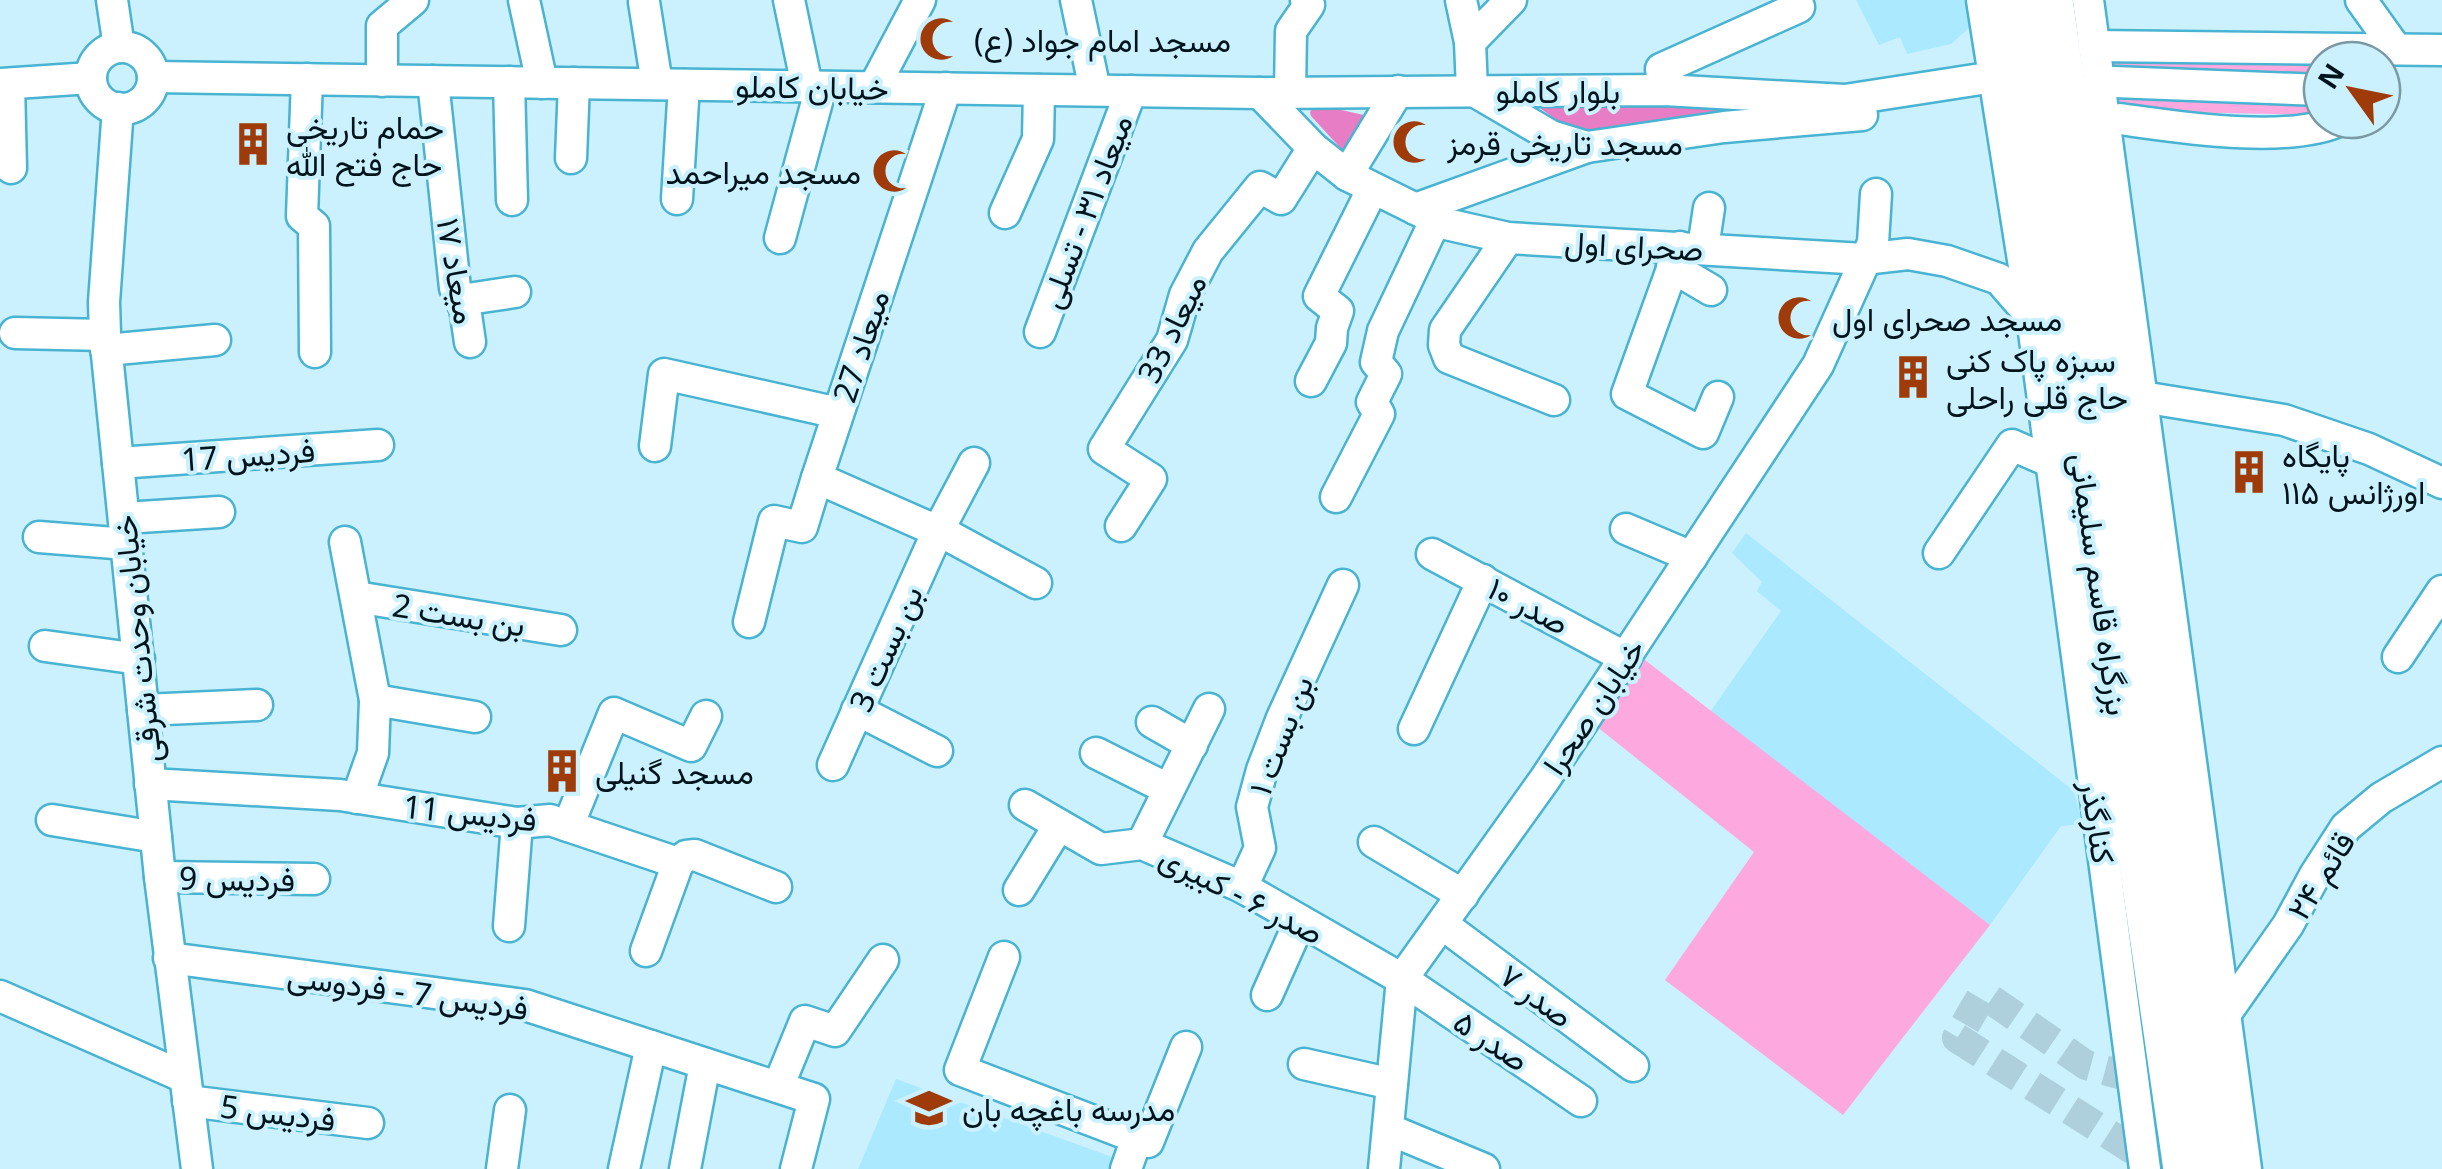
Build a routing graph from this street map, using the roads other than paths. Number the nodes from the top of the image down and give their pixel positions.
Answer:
1 (112, 0) edge
2 (413, 0) edge
3 (524, 0) edge
4 (789, 0) edge
5 (920, 0) edge
6 (1076, 0) edge
7 (1306, 0) edge
8 (1461, 0) edge
9 (1511, 0) edge
10 (1795, 0) edge
11 (1982, 0) edge
12 (2017, 0) edge
13 (2050, 0) edge
14 (2088, 0) edge
15 (2361, 0) edge
16 (644, 2) edge
17 (2363, 40) edge
18 (1470, 42) junction
19 (2094, 46) junction
20 (119, 47) junction
21 (2442, 50) edge
22 (2402, 54) edge
23 (2302, 55) edge
24 (153, 77) junction
25 (1987, 77) junction
26 (91, 78) junction
27 (307, 80) junction
28 (382, 81) junction
29 (433, 81) junction
30 (509, 82) junction
31 (2114, 82) dead end
32 (542, 83) junction
33 (574, 83) junction
34 (4, 84) edge
35 (670, 84) junction
36 (814, 86) junction
37 (874, 88) junction
38 (946, 88) junction
39 (2302, 89) edge
40 (1039, 90) junction
41 (1095, 90) junction
42 (1472, 90) junction
43 (1664, 90) junction
44 (1131, 91) junction
45 (1398, 91) junction
46 (1289, 92) junction
47 (118, 108) junction
48 (2120, 119) dead end
49 (2302, 129) edge
50 (1307, 142) junction
51 (1587, 148) junction
52 (571, 158) dead end
53 (10, 168) dead end
54 (1360, 182) junction
55 (1876, 194) dead end
56 (673, 199) dead end
57 (512, 200) dead end
58 (1708, 208) dead end
59 (1005, 212) dead end
60 (1425, 214) junction
61 (780, 238) dead end
62 (1508, 238) junction
63 (1685, 254) junction
64 (1864, 259) junction
65 (1710, 290) dead end
66 (515, 292) dead end
67 (461, 300) junction
68 (2032, 317) junction
69 (1040, 332) dead end
70 (15, 333) dead end
71 (215, 340) dead end
72 (470, 342) dead end
73 (106, 343) junction
74 (315, 352) dead end
75 (1311, 381) dead end
76 (1718, 397) dead end
77 (2142, 397) junction
78 (1554, 400) dead end
79 (838, 413) junction
80 (378, 445) dead end
81 (656, 446) dead end
82 (2051, 462) junction
83 (118, 463) junction
84 (974, 463) dead end
85 (817, 478) junction
86 (2442, 483) edge
87 (1336, 498) dead end
88 (219, 512) dead end
89 (1121, 526) dead end
90 (1626, 529) dead end
91 (126, 531) junction
92 (938, 532) junction
93 (39, 538) dead end
94 (345, 542) dead end
95 (1939, 553) dead end
96 (1432, 554) dead end
97 (1692, 557) junction
98 (1482, 580) junction
99 (1036, 583) dead end
100 (1344, 585) dead end
101 (2442, 592) edge
102 (356, 597) junction
103 (748, 622) dead end
104 (561, 630) dead end
105 (45, 646) dead end
106 (2398, 657) dead end
107 (1626, 658) junction
108 (138, 659) junction
109 (375, 700) junction
110 (257, 705) dead end
111 (1209, 709) dead end
112 (143, 710) junction
113 (857, 710) junction
114 (706, 716) dead end
115 (475, 717) dead end
116 (1152, 722) dead end
117 (1414, 730) dead end
118 (1192, 745) junction
119 (938, 751) dead end
120 (1096, 753) dead end
121 (2442, 762) edge
122 (832, 766) dead end
123 (150, 784) junction
124 (1168, 790) junction
125 (357, 798) junction
126 (1025, 805) dead end
127 (52, 820) dead end
128 (517, 823) junction
129 (1059, 825) junction
130 (568, 826) junction
131 (156, 837) junction
132 (1374, 842) dead end
133 (1142, 844) junction
134 (678, 863) junction
135 (160, 877) junction
136 (314, 879) dead end
137 (776, 887) dead end
138 (1242, 887) junction
139 (1019, 890) dead end
140 (1463, 894) junction
141 (1300, 921) junction
142 (1442, 924) junction
143 (509, 926) dead end
144 (646, 951) dead end
145 (1004, 957) dead end
146 (169, 958) junction
147 (882, 960) dead end
148 (1402, 978) junction
149 (1267, 995) dead end
150 (0, 996) edge
151 (2224, 1016) junction
152 (651, 1046) junction
153 (1186, 1047) dead end
154 (705, 1064) junction
155 (1304, 1064) dead end
156 (1633, 1066) dead end
157 (1392, 1084) junction
158 (778, 1088) junction
159 (186, 1089) junction
160 (1581, 1101) dead end
161 (510, 1110) dead end
162 (368, 1123) dead end
163 (1388, 1130) junction
164 (1136, 1138) junction
165 (2140, 1165) edge
166 (197, 1169) edge
167 (502, 1169) edge
168 (624, 1169) edge
169 (685, 1169) edge
170 (796, 1169) edge
171 (1126, 1169) edge
172 (1384, 1169) edge
173 (1484, 1169) edge
174 (2186, 1169) edge
175 (2218, 1169) edge
176 (2246, 1169) edge

1 - 20 street
2 - 28 street
3 - 32 street
4 - 36 street
5 - 37 street
6 - 41 street
7 - 46 street
8 - 18 street
9 - 18 street
10 - 43 street
11 - 25 street, کنارگذر
12 - 174 highway, بزرگراه قاسم سلیمانی
13 - 175 highway
14 - 19 street
15 - 17 street
16 - 35 street
18 - 42 street
19 - 23 street
19 - 77 street
20 - 24 street
20 - 26 street
21 - 22 street
24 - 27 street, خیابان کاملو
24 - 47 street
25 - 43 street, بلوار کاملو
25 - 51 street, بلوار کاملو
25 - 68 street, کنارگذر
26 - 34 street
26 - 47 street
27 - 28 street, خیابان کاملو
27 - 74 street
28 - 29 street, خیابان کاملو
29 - 30 street, خیابان کاملو
29 - 67 street, میعاد ۱۷
30 - 32 street, خیابان کاملو
30 - 57 street
31 - 39 street
32 - 33 street, خیابان کاملو
33 - 35 street, خیابان کاملو
33 - 52 street
34 - 53 street
35 - 36 street, خیابان کاملو
35 - 56 street
36 - 37 street, خیابان کاملو
36 - 61 street
37 - 38 street, خیابان کاملو
38 - 40 street, خیابان کاملو
38 - 79 street, میعاد 27
40 - 41 street, خیابان کاملو
40 - 59 street
41 - 44 street, خیابان کاملو
42 - 43 street, بلوار کاملو
42 - 45 street, خیابان کاملو
42 - 51 street, بلوار کاملو
44 - 46 street, خیابان کاملو
44 - 69 street, میعاد ۳۱ - تسلی
45 - 46 street, خیابان کاملو
45 - 54 street
46 - 50 street, صحرای اول
46 - 50 street
47 - 73 street, خیابان وحدت شرقی
48 - 49 street
50 - 54 street, صحرای اول
50 - 89 street, میعاد 33
51 - 60 street
54 - 60 street, صحرای اول
54 - 75 street
55 - 64 street, خیابان صحرا
58 - 63 street
60 - 62 street, صحرای اول
60 - 87 street
62 - 63 street, صحرای اول
62 - 78 street
63 - 64 street, صحرای اول
63 - 65 street
63 - 76 street
64 - 68 street, صحرای اول
64 - 97 street, خیابان صحرا
66 - 67 street
67 - 72 street, میعاد ۱۷
68 - 82 street, کنارگذر
70 - 73 street
71 - 73 street
73 - 83 street, خیابان وحدت شرقی
77 - 86 street
77 - 151 street
79 - 81 street
79 - 85 street, میعاد 27
80 - 83 street, فردیس 17
82 - 95 street
82 - 165 street, کنارگذر
83 - 91 street, خیابان وحدت شرقی
84 - 92 street, بن بست 3
85 - 92 street
85 - 103 street
88 - 91 street
90 - 97 street
91 - 93 street
91 - 108 street, خیابان وحدت شرقی
92 - 99 street
92 - 113 street, بن بست 3
94 - 102 street
96 - 98 street, صدر ۱۰
97 - 107 street, خیابان صحرا
98 - 107 street, صدر ۱۰
98 - 117 street
100 - 138 street, بن بست ۱
101 - 106 street
102 - 104 street, بن بست 2
102 - 109 street
105 - 108 street
107 - 140 street, خیابان صحرا
108 - 112 street, خیابان وحدت شرقی
109 - 115 street
109 - 125 street
110 - 112 street
111 - 118 street
112 - 123 street, خیابان وحدت شرقی
113 - 119 street
113 - 122 street, بن بست 3
114 - 130 street
116 - 118 street
118 - 124 street
120 - 124 street
121 - 151 street, قائم ۲۴
123 - 125 street, فردیس 11
123 - 131 street, خیابان وحدت شرقی
124 - 133 street
125 - 128 street, فردیس 11
126 - 129 street, صدر ۶ - کبیری
127 - 131 street
128 - 130 street, فردیس 11
128 - 143 street
129 - 133 street, صدر ۶ - کبیری
129 - 139 street
130 - 134 street, فردیس 11
131 - 135 street, خیابان وحدت شرقی
132 - 140 street
133 - 138 street, صدر ۶ - کبیری
134 - 137 street, فردیس 11
134 - 144 street
135 - 136 street, فردیس 9
135 - 146 street, خیابان وحدت شرقی
138 - 141 street, صدر ۶ - کبیری
140 - 142 street, خیابان صحرا
141 - 148 street, صدر ۶ - کبیری
141 - 149 street
142 - 148 street, خیابان صحرا
142 - 156 street, صدر ۷
145 - 164 street
146 - 152 street, فردیس 7 - فردوسی
146 - 159 street, خیابان وحدت شرقی
147 - 158 street
148 - 157 street
148 - 160 street, صدر ۵
150 - 159 street, فردیس 5
151 - 176 street
152 - 154 street, فردیس 7 - فردوسی
152 - 168 street
153 - 164 street
154 - 158 street, فردیس 7 - فردوسی
154 - 169 street
155 - 157 street
157 - 163 street
158 - 170 street, فردیس 7 - فردوسی
159 - 162 street, فردیس 5
159 - 166 street, خیابان وحدت شرقی
161 - 167 street
163 - 172 street
163 - 173 street
164 - 171 street

